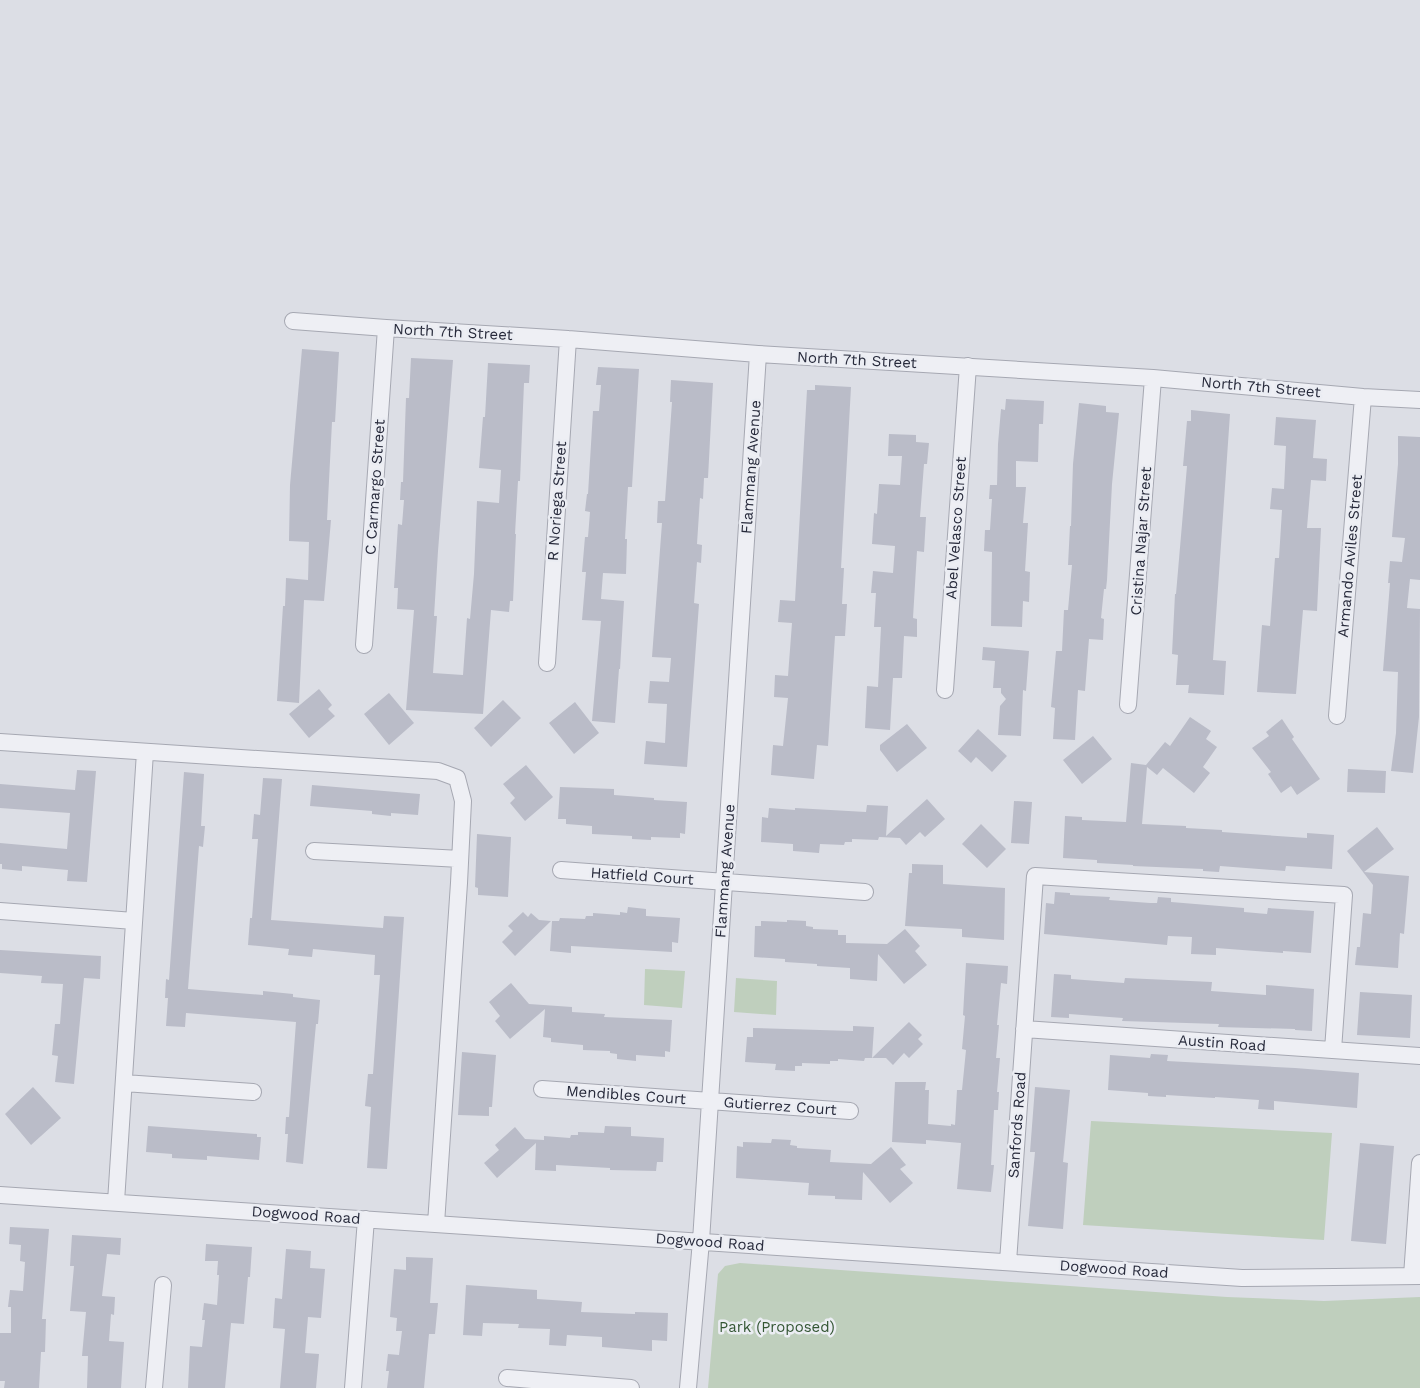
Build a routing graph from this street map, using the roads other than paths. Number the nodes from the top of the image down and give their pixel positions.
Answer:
1 (293, 321) dead end
2 (386, 328) junction
3 (568, 339) junction
4 (758, 354) junction
5 (968, 366) junction
6 (1153, 378) junction
7 (1363, 397) junction
8 (1420, 400) edge
9 (364, 645) dead end
10 (546, 663) dead end
11 (945, 690) dead end
12 (1128, 705) dead end
13 (1338, 716) dead end
14 (0, 742) edge
15 (145, 752) junction
16 (314, 851) dead end
17 (460, 859) junction
18 (561, 870) dead end
19 (724, 882) junction
20 (865, 892) dead end
21 (0, 910) edge
22 (134, 921) junction
23 (1024, 1029) junction
24 (1333, 1050) junction
25 (1420, 1056) edge
26 (124, 1083) junction
27 (542, 1088) dead end
28 (253, 1092) dead end
29 (710, 1101) junction
30 (850, 1111) dead end
31 (1420, 1163) edge
32 (0, 1194) edge
33 (116, 1202) junction
34 (366, 1219) junction
35 (436, 1224) junction
36 (701, 1241) junction
37 (1008, 1262) junction
38 (1416, 1276) edge
39 (163, 1285) dead end
40 (507, 1378) dead end
41 (154, 1388) edge
42 (353, 1388) edge
43 (631, 1388) edge
44 (688, 1388) edge

1 - 2 street, North 7th Street
2 - 3 street, North 7th Street
2 - 9 street, C Carmargo Street
3 - 4 street, North 7th Street
3 - 10 street, R Noriega Street
4 - 5 street, North 7th Street
4 - 19 street, Flammang Avenue
5 - 6 street, North 7th Street
5 - 11 street, Abel Velasco Street
6 - 7 street, North 7th Street
6 - 12 street, Cristina Najar Street
7 - 8 street, North 7th Street
7 - 13 street, Armando Aviles Street
14 - 15 street
15 - 17 street
15 - 22 street
16 - 17 street
17 - 35 street
18 - 19 street, Hatfield Court
19 - 20 street, Hatfield Court
19 - 29 street, Flammang Avenue
21 - 22 street
22 - 26 street
23 - 24 street, Austin Road
23 - 24 street, Sanfords Road
23 - 37 street, Sanfords Road
24 - 25 street, Austin Road
26 - 28 street
26 - 33 street
27 - 29 street, Mendibles Court
29 - 30 street, Gutierrez Court
29 - 36 street, Flammang Avenue
31 - 38 street
32 - 33 street, Dogwood Road
33 - 34 street, Dogwood Road
34 - 35 street, Dogwood Road
34 - 42 street
35 - 36 street, Dogwood Road
36 - 37 street, Dogwood Road
36 - 44 street, Flammang Avenue
37 - 38 street, Dogwood Road
39 - 41 street
40 - 43 street

